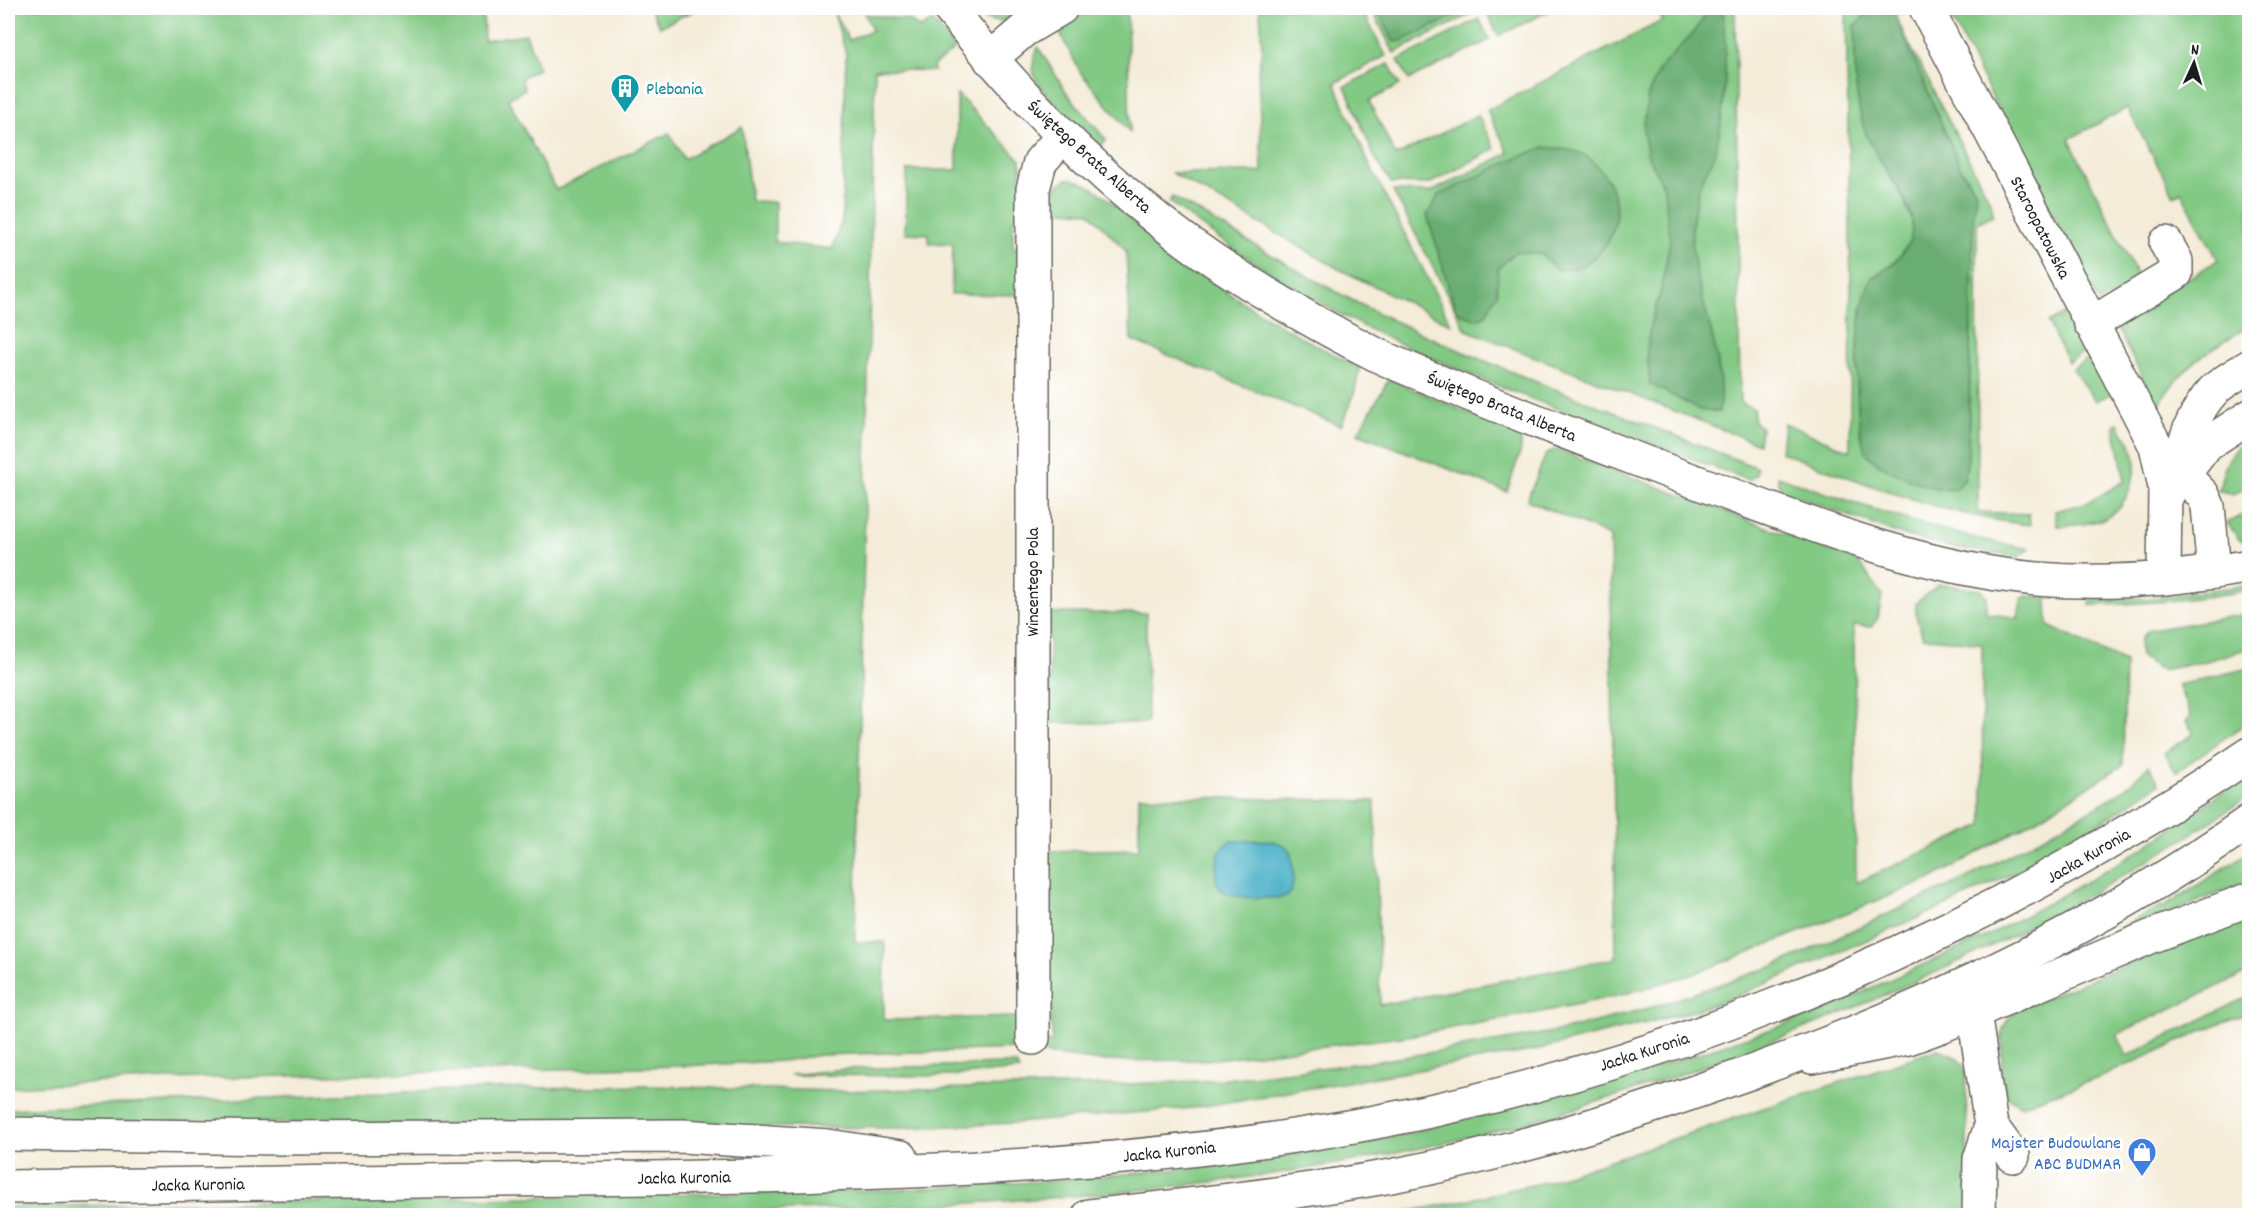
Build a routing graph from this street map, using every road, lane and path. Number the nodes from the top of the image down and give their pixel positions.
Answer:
1 (949, 8) edge
2 (1061, 8) edge
3 (1926, 8) edge
4 (990, 59) junction
5 (1063, 136) junction
6 (2166, 243) dead end
7 (2091, 324) junction
8 (2250, 366) edge
9 (2250, 416) edge
10 (2172, 463) junction
11 (2250, 566) edge
12 (2214, 572) junction
13 (2164, 578) junction
14 (2250, 754) edge
15 (2250, 821) edge
16 (2250, 899) edge
17 (1974, 1013) junction
18 (1033, 1038) dead end
19 (1779, 1063) junction
20 (1991, 1126) junction
21 (8, 1134) edge
22 (2013, 1156) dead end
23 (957, 1169) junction
24 (8, 1187) edge
25 (1089, 1215) edge
26 (1979, 1215) edge

1 - 4 main road, Świętego Brata Alberta
2 - 4 main road
3 - 7 main road, Staroopatowska
4 - 5 main road, Świętego Brata Alberta
5 - 13 main road, Świętego Brata Alberta
5 - 18 main road, Wincentego Pola
6 - 7 main road
7 - 10 main road, Staroopatowska
8 - 10 main road
9 - 10 main road
10 - 12 main road, Staroopatowska
10 - 13 main road, Staroopatowska
11 - 12 main road, Świętego Brata Alberta
12 - 13 main road, Świętego Brata Alberta
14 - 23 main road, Jacka Kuronia
15 - 19 main road
16 - 17 main road
17 - 19 main road
17 - 20 main road
19 - 25 main road
20 - 22 main road
20 - 26 main road
21 - 23 main road
23 - 24 main road, Jacka Kuronia

